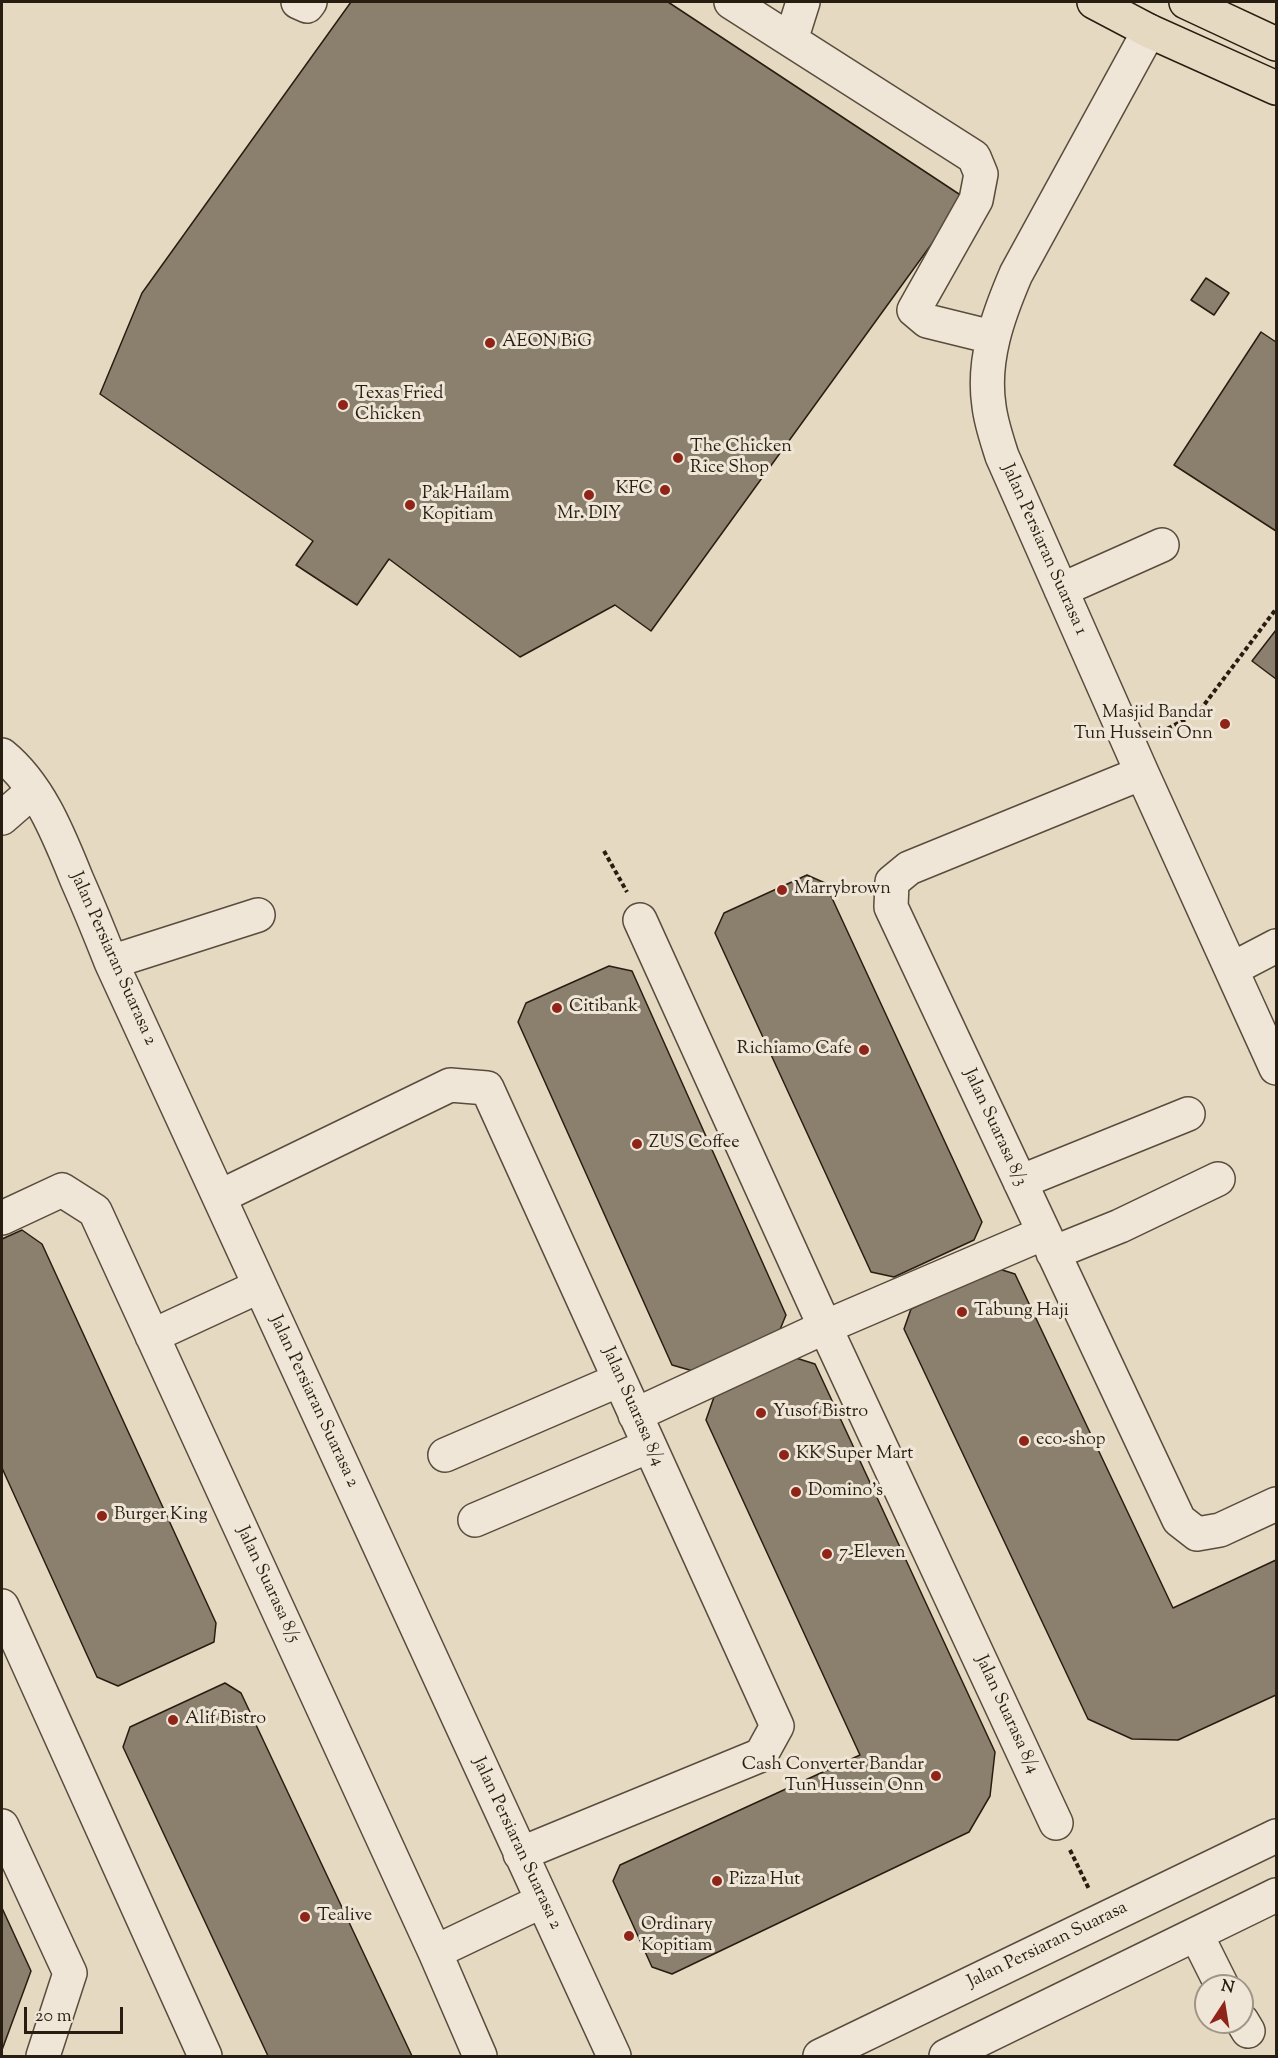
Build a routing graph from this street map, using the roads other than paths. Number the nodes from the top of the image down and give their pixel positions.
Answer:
1 (298, 2) edge
2 (310, 2) edge
3 (731, 2) edge
4 (803, 2) edge
5 (1094, 2) edge
6 (1186, 2) edge
7 (1149, 31) junction
8 (791, 40) junction
9 (1276, 44) edge
10 (1276, 88) edge
11 (992, 337) junction
12 (1162, 545) dead end
13 (1061, 590) junction
14 (2, 755) edge
15 (1142, 773) junction
16 (33, 790) junction
17 (2, 818) edge
18 (634, 907) road end
19 (258, 915) dead end
20 (1276, 946) edge
21 (111, 962) junction
22 (1232, 969) junction
23 (1276, 1068) edge
24 (1188, 1114) dead end
25 (1218, 1179) dead end
26 (1020, 1182) junction
27 (219, 1197) junction
28 (2, 1218) edge
29 (1048, 1243) junction
30 (260, 1286) junction
31 (825, 1327) junction
32 (152, 1336) junction
33 (619, 1380) junction
34 (635, 1415) junction
35 (649, 1446) junction
36 (445, 1455) dead end
37 (1276, 1504) edge
38 (475, 1520) dead end
39 (2, 1606) edge
40 (2, 1826) edge
41 (1063, 1835) road end
42 (1276, 1836) edge
43 (520, 1854) junction
44 (1276, 1895) edge
45 (542, 1900) junction
46 (1196, 1934) junction
47 (435, 1952) junction
48 (1216, 1974) edge
49 (43, 2056) edge
50 (205, 2056) edge
51 (480, 2056) edge
52 (614, 2056) edge
53 (820, 2056) edge
54 (946, 2056) edge

1 - 2 street
3 - 8 street
4 - 8 street
5 - 7 main road
6 - 9 main road
7 - 10 main road
7 - 11 street, Jalan Persiaran Suarasa 1
8 - 11 street
11 - 13 street, Jalan Persiaran Suarasa 1
12 - 13 street
13 - 15 street, Jalan Persiaran Suarasa 1
14 - 16 street, Jalan Persiaran Suarasa 2
15 - 22 street, Jalan Persiaran Suarasa 1
15 - 26 street, Jalan Suarasa 8/3
16 - 17 street
16 - 21 street, Jalan Persiaran Suarasa 2
18 - 31 street, Jalan Suarasa 8/4
19 - 21 street
20 - 22 street
21 - 27 street, Jalan Persiaran Suarasa 2
22 - 23 street, Jalan Persiaran Suarasa 1
24 - 26 street
25 - 29 street
26 - 29 street, Jalan Suarasa 8/3
27 - 30 street, Jalan Persiaran Suarasa 2
27 - 33 street, Jalan Suarasa 8/4
28 - 32 street, Jalan Suarasa 8/5
29 - 31 street
29 - 37 street, Jalan Suarasa 8/3
30 - 32 street
30 - 43 street, Jalan Persiaran Suarasa 2
31 - 34 street
31 - 41 street, Jalan Suarasa 8/4
32 - 47 street, Jalan Suarasa 8/5
33 - 34 street, Jalan Suarasa 8/4
33 - 36 street
34 - 35 street, Jalan Suarasa 8/4
35 - 38 street
35 - 43 street, Jalan Suarasa 8/4
39 - 50 street
40 - 49 street
42 - 53 street, Jalan Persiaran Suarasa
43 - 45 street, Jalan Persiaran Suarasa 2
44 - 46 street
45 - 47 street
45 - 52 street, Jalan Persiaran Suarasa 2
46 - 48 street
46 - 54 street
47 - 51 street, Jalan Suarasa 8/5

